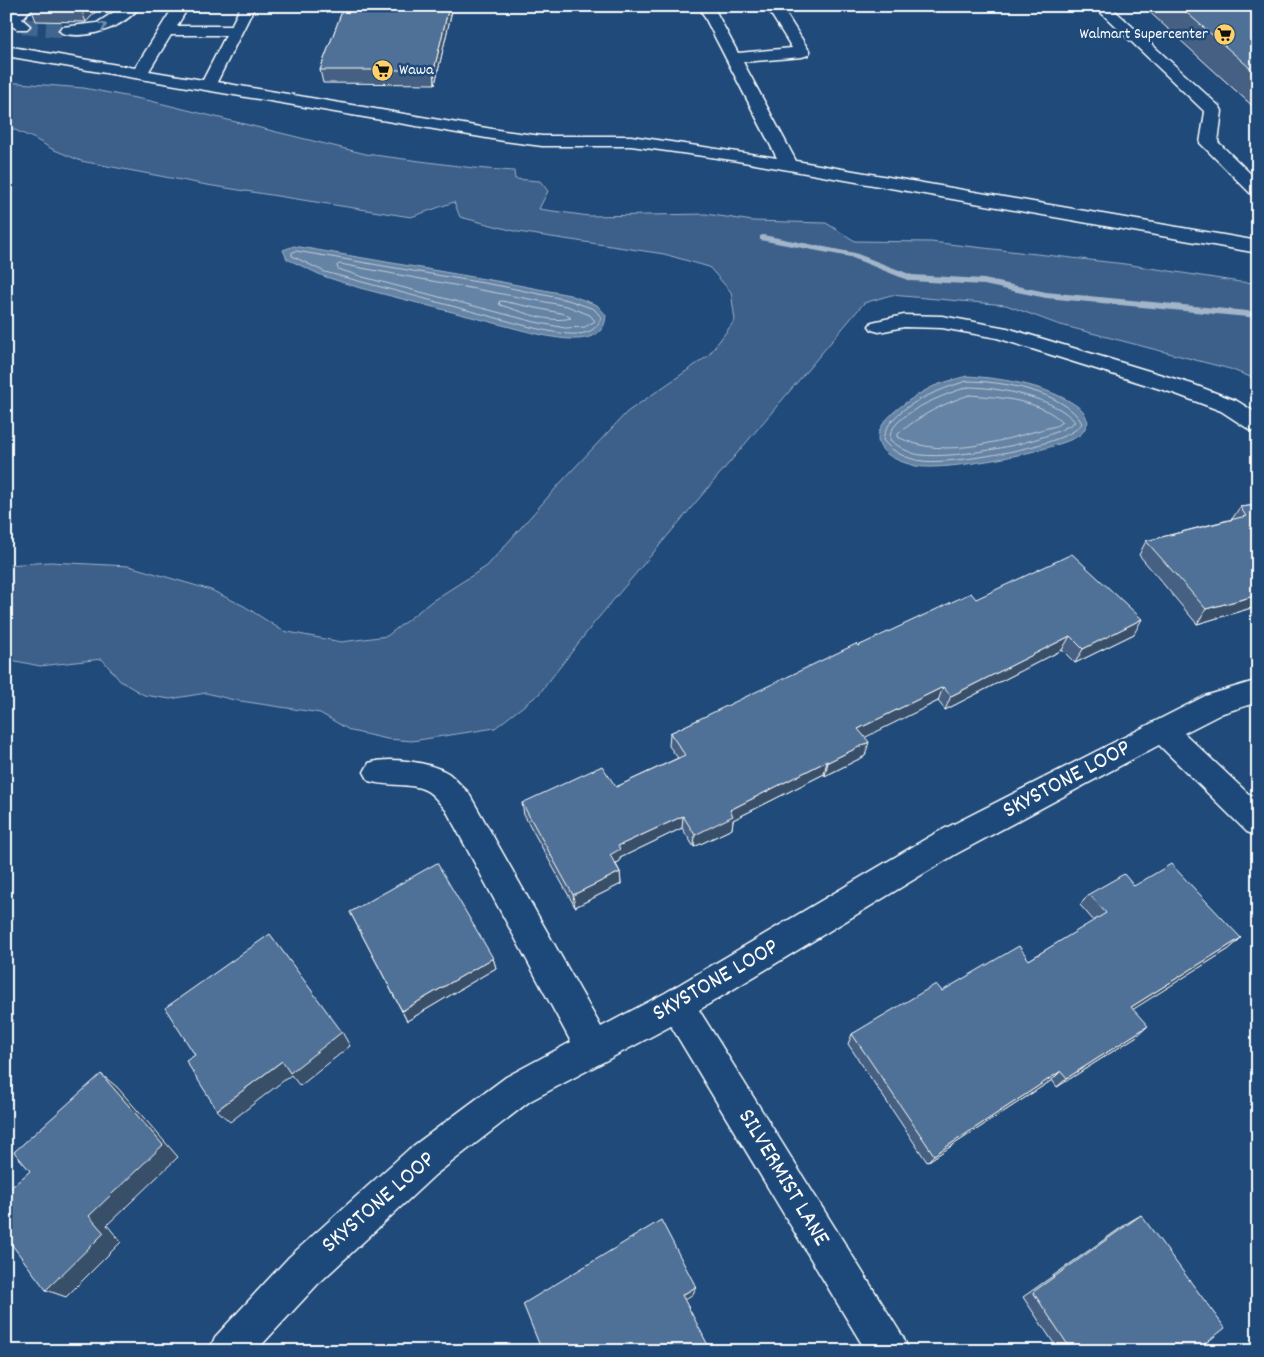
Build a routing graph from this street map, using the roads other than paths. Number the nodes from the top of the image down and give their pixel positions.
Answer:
1 (26, 6) edge
2 (133, 6) edge
3 (182, 6) edge
4 (248, 6) edge
5 (706, 6) edge
6 (773, 6) edge
7 (1101, 6) edge
8 (22, 26) dead end
9 (67, 30) tunnel mouth
10 (236, 30) junction
11 (166, 31) junction
12 (6, 51) edge
13 (733, 58) junction
14 (140, 73) junction
15 (208, 85) junction
16 (790, 166) junction
17 (1258, 191) edge
18 (1258, 247) edge
19 (879, 326) dead end
20 (1258, 425) edge
21 (1258, 691) edge
22 (1162, 730) junction
23 (379, 772) dead end
24 (1258, 823) edge
25 (677, 1005) junction
26 (594, 1049) junction
27 (230, 1351) edge
28 (890, 1351) edge

1 - 8 street
9 -> 2 street
3 - 11 street
4 - 10 street
5 - 13 street
6 - 13 street
7 - 17 street
10 - 11 street
10 - 15 street
11 - 14 street
12 - 14 street
13 - 16 street
14 - 15 street
15 - 16 street
16 - 18 street
19 - 20 street
21 - 22 street, SKYSTONE LOOP
22 - 24 street
22 - 25 street, SKYSTONE LOOP
23 - 26 street
25 - 26 street, SKYSTONE LOOP
25 - 28 street, SILVERMIST LANE
26 - 27 street, SKYSTONE LOOP

